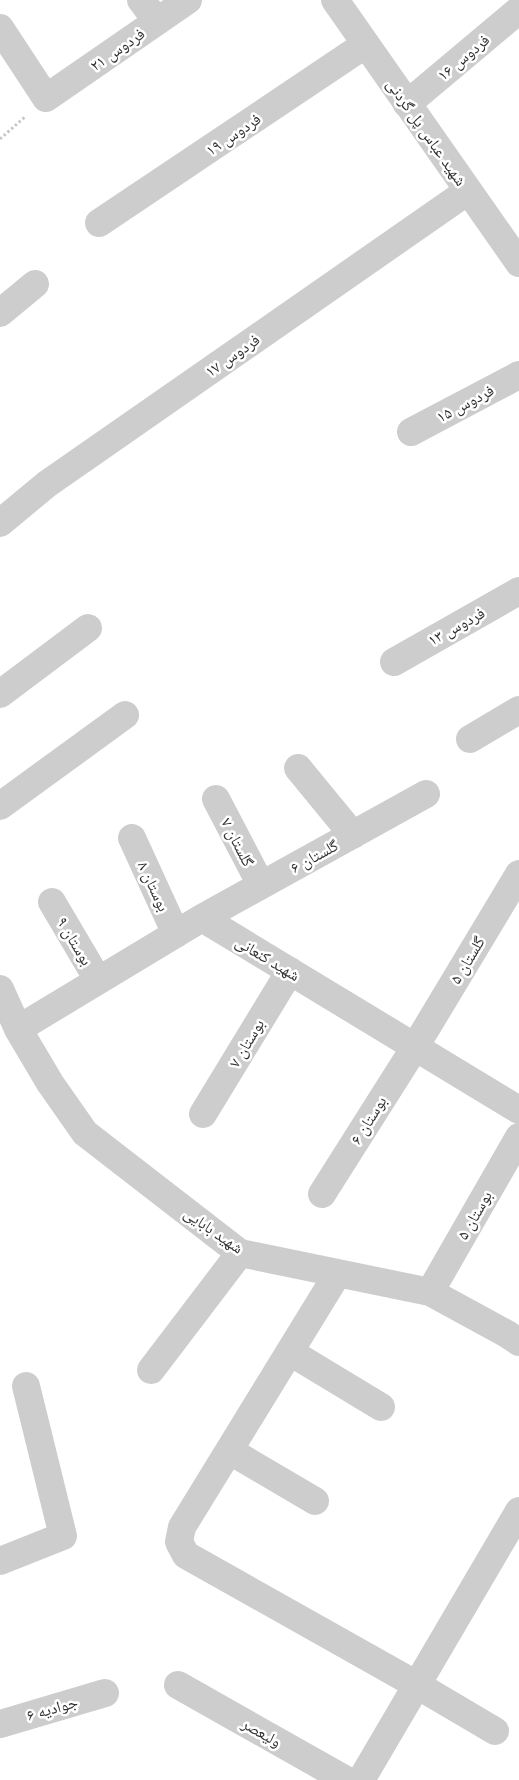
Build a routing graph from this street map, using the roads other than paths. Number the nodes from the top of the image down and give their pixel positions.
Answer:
1 (141, 0) edge
2 (188, 0) edge
3 (335, 0) edge
4 (519, 10) edge
5 (158, 21) junction
6 (0, 28) edge
7 (366, 44) junction
8 (407, 104) junction
9 (468, 191) junction
10 (99, 223) dead end
11 (519, 263) edge
12 (35, 284) dead end
13 (0, 312) edge
14 (519, 375) edge
15 (411, 432) dead end
16 (0, 523) edge
17 (519, 591) edge
18 (88, 628) dead end
19 (394, 662) dead end
20 (0, 694) edge
21 (519, 710) edge
22 (126, 715) dead end
23 (470, 739) dead end
24 (298, 768) dead end
25 (426, 794) dead end
26 (216, 799) dead end
27 (0, 806) edge
28 (353, 834) junction
29 (132, 838) dead end
30 (519, 874) edge
31 (261, 885) junction
32 (52, 902) dead end
33 (202, 918) junction
34 (176, 934) junction
35 (290, 971) junction
36 (98, 980) junction
37 (0, 989) edge
38 (18, 1029) junction
39 (415, 1047) junction
40 (519, 1110) edge
41 (203, 1114) dead end
42 (519, 1137) edge
43 (322, 1194) dead end
44 (240, 1253) junction
45 (338, 1273) junction
46 (430, 1292) junction
47 (519, 1342) edge
48 (290, 1352) junction
49 (151, 1370) dead end
50 (26, 1386) dead end
51 (381, 1407) dead end
52 (230, 1451) junction
53 (315, 1501) dead end
54 (519, 1511) edge
55 (0, 1561) edge
56 (178, 1685) dead end
57 (417, 1685) junction
58 (105, 1693) dead end
59 (0, 1724) edge
60 (495, 1731) dead end
61 (346, 1780) edge
62 (362, 1780) edge

1 - 5 street
2 - 5 street, فردوس ۲۱
3 - 7 street, شهید عباس پل گردنی
4 - 8 street, فردوس ۱۶
5 - 6 street, فردوس ۲۱
7 - 8 street, شهید عباس پل گردنی
7 - 10 street, فردوس ۱۹
8 - 9 street, شهید عباس پل گردنی
9 - 11 street, شهید عباس پل گردنی
9 - 16 street, فردوس ۱۷
12 - 13 street
14 - 15 street, فردوس ۱۵
17 - 19 street, فردوس ۱۳
18 - 20 street
21 - 23 street
22 - 27 street
24 - 28 street
25 - 28 street, گلستان ۶
26 - 31 street, گلستان ۷
28 - 31 street, گلستان ۶
29 - 34 street, بوستان ۸
30 - 39 street, گلستان ۵
31 - 33 street, گلستان ۶
32 - 36 street, بوستان ۹
33 - 34 street
33 - 35 street, شهید کنعانی
34 - 36 street
35 - 39 street, شهید کنعانی
35 - 41 street, بوستان ۷
36 - 38 street
37 - 38 street, شهید بابایی
38 - 44 street, شهید بابایی
39 - 40 street, شهید کنعانی
39 - 43 street, بوستان ۶
42 - 46 street, بوستان ۵
44 - 45 street, شهید بابایی
44 - 49 street
45 - 46 street, شهید بابایی
45 - 48 street
46 - 47 street, شهید بابایی
48 - 51 street
48 - 52 street
50 - 55 street
52 - 53 street
52 - 57 street
54 - 57 street
56 - 61 street, ولیعصر
57 - 60 street
57 - 62 street
58 - 59 street, جوادیه ۶

